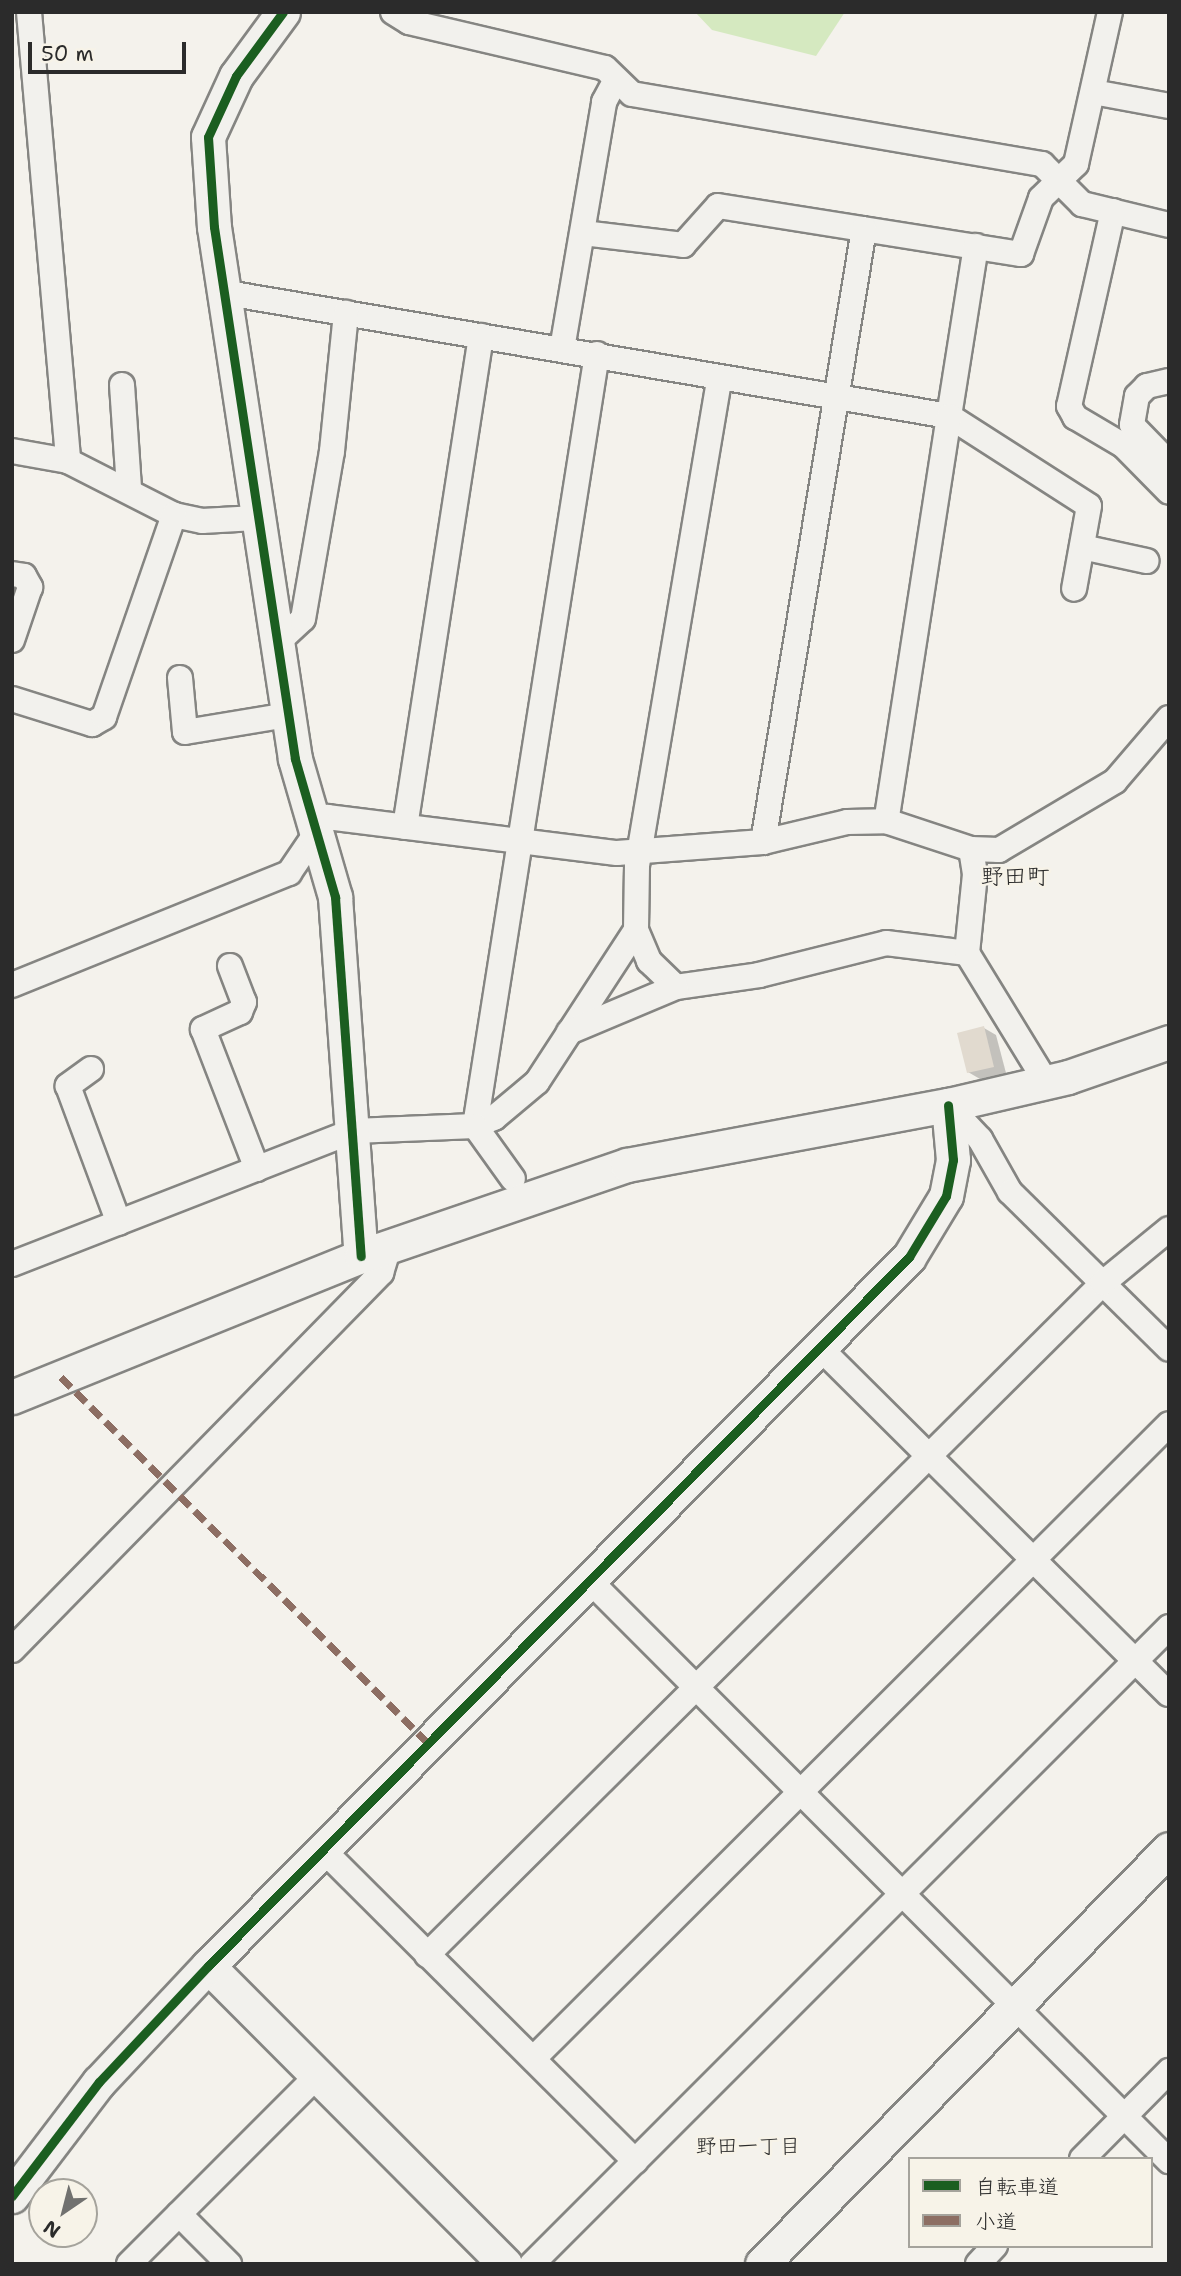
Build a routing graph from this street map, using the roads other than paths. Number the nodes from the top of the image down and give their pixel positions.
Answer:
1 (29, 12) edge
2 (283, 12) edge
3 (393, 12) edge
4 (1110, 12) edge
5 (615, 81) junction
6 (1093, 92) junction
7 (1169, 106) edge
8 (1059, 181) junction
9 (1112, 211) junction
10 (1169, 225) edge
11 (864, 229) junction
12 (583, 233) junction
13 (976, 246) junction
14 (227, 293) junction
15 (346, 313) junction
16 (481, 336) junction
17 (562, 349) junction
18 (597, 354) junction
19 (719, 381) junction
20 (1169, 381) edge
21 (122, 385) dead end
22 (838, 400) junction
23 (949, 416) junction
24 (12, 451) edge
25 (68, 461) junction
26 (1169, 463) edge
27 (130, 488) junction
28 (1169, 492) edge
29 (174, 515) junction
30 (256, 518) junction
31 (1082, 547) junction
32 (1146, 561) dead end
33 (12, 574) edge
34 (1074, 589) dead end
35 (12, 640) edge
36 (277, 643) junction
37 (180, 678) dead end
38 (12, 699) edge
39 (288, 715) junction
40 (1169, 718) edge
41 (886, 821) junction
42 (405, 827) junction
43 (313, 830) junction
44 (522, 842) junction
45 (763, 842) junction
46 (971, 849) junction
47 (640, 852) junction
48 (636, 930) junction
49 (967, 953) junction
50 (230, 966) dead end
51 (12, 985) edge
52 (676, 987) junction
53 (569, 1032) junction
54 (1169, 1042) edge
55 (91, 1069) dead end
56 (1046, 1082) junction
57 (948, 1105) junction
58 (475, 1126) junction
59 (354, 1130) junction
60 (257, 1169) junction
61 (513, 1179) dead end
62 (119, 1223) junction
63 (1169, 1229) edge
64 (375, 1251) junction
65 (12, 1264) edge
66 (1103, 1283) junction
67 (818, 1346) junction
68 (1169, 1349) edge
69 (12, 1397) edge
70 (1169, 1424) edge
71 (932, 1457) junction
72 (1033, 1559) junction
73 (587, 1578) junction
74 (1169, 1627) edge
75 (12, 1650) edge
76 (1135, 1661) junction
77 (696, 1690) junction
78 (1169, 1694) edge
79 (798, 1793) junction
80 (1169, 1849) edge
81 (323, 1850) junction
82 (900, 1894) junction
83 (427, 1955) junction
84 (208, 1966) junction
85 (1012, 2005) junction
86 (534, 2058) junction
87 (1169, 2071) edge
88 (316, 2077) junction
89 (1124, 2116) junction
90 (1084, 2157) edge
91 (635, 2161) junction
92 (1169, 2161) edge
93 (12, 2196) edge
94 (179, 2214) junction
95 (993, 2248) edge
96 (129, 2264) edge
97 (229, 2264) edge
98 (505, 2264) edge
99 (532, 2264) edge
100 (762, 2264) edge
101 (978, 2264) edge

1 - 25 street
2 - 14 street
3 - 5 street
4 - 6 street
5 - 8 street
5 - 12 street
6 - 7 street
6 - 8 street
8 - 9 street
8 - 13 street
9 - 10 street
9 - 28 street
11 - 12 street
11 - 13 street
11 - 22 street
12 - 17 street
13 - 23 street
14 - 15 street
14 - 30 street
15 - 16 street
15 - 36 street
16 - 17 street
16 - 42 street
17 - 18 street
18 - 19 street
18 - 44 street
19 - 22 street
19 - 47 street
20 - 26 street
21 - 27 street
22 - 23 street
22 - 45 street
23 - 31 street
23 - 41 street
24 - 25 street
25 - 27 street
27 - 29 street
29 - 30 street
29 - 38 street
30 - 36 street
31 - 32 street
31 - 34 street
33 - 35 street
36 - 39 street
37 - 39 street
39 - 43 street
40 - 46 street
41 - 45 street
41 - 46 street
42 - 43 street
42 - 44 street
43 - 51 street
43 - 59 street
44 - 47 street
44 - 58 street
45 - 47 street
46 - 49 street
47 - 48 street
48 - 52 street
48 - 53 street
49 - 52 street
49 - 56 street
50 - 60 street
52 - 53 street
53 - 58 street
54 - 56 street
55 - 62 street
56 - 57 street
57 - 64 street
57 - 66 street
57 - 67 street
58 - 59 street
58 - 61 street
59 - 60 street
59 - 64 street
60 - 62 street
62 - 65 street
63 - 66 street
64 - 69 street
64 - 75 street
66 - 68 street
66 - 71 street
67 - 71 street
67 - 73 street
70 - 72 street
71 - 72 street
71 - 77 street
72 - 76 street
72 - 79 street
73 - 77 street
73 - 81 street
74 - 76 street
76 - 78 street
76 - 82 street
77 - 79 street
77 - 83 street
79 - 82 street
79 - 86 street
80 - 85 street
81 - 83 street
81 - 84 street
82 - 85 street
82 - 91 street
83 - 86 street
84 - 88 street
84 - 93 street
85 - 89 street
85 - 100 street
86 - 91 street
87 - 89 street
88 - 94 street
88 - 98 street
89 - 90 street
89 - 92 street
91 - 99 street
94 - 96 street
94 - 97 street
95 - 101 street

